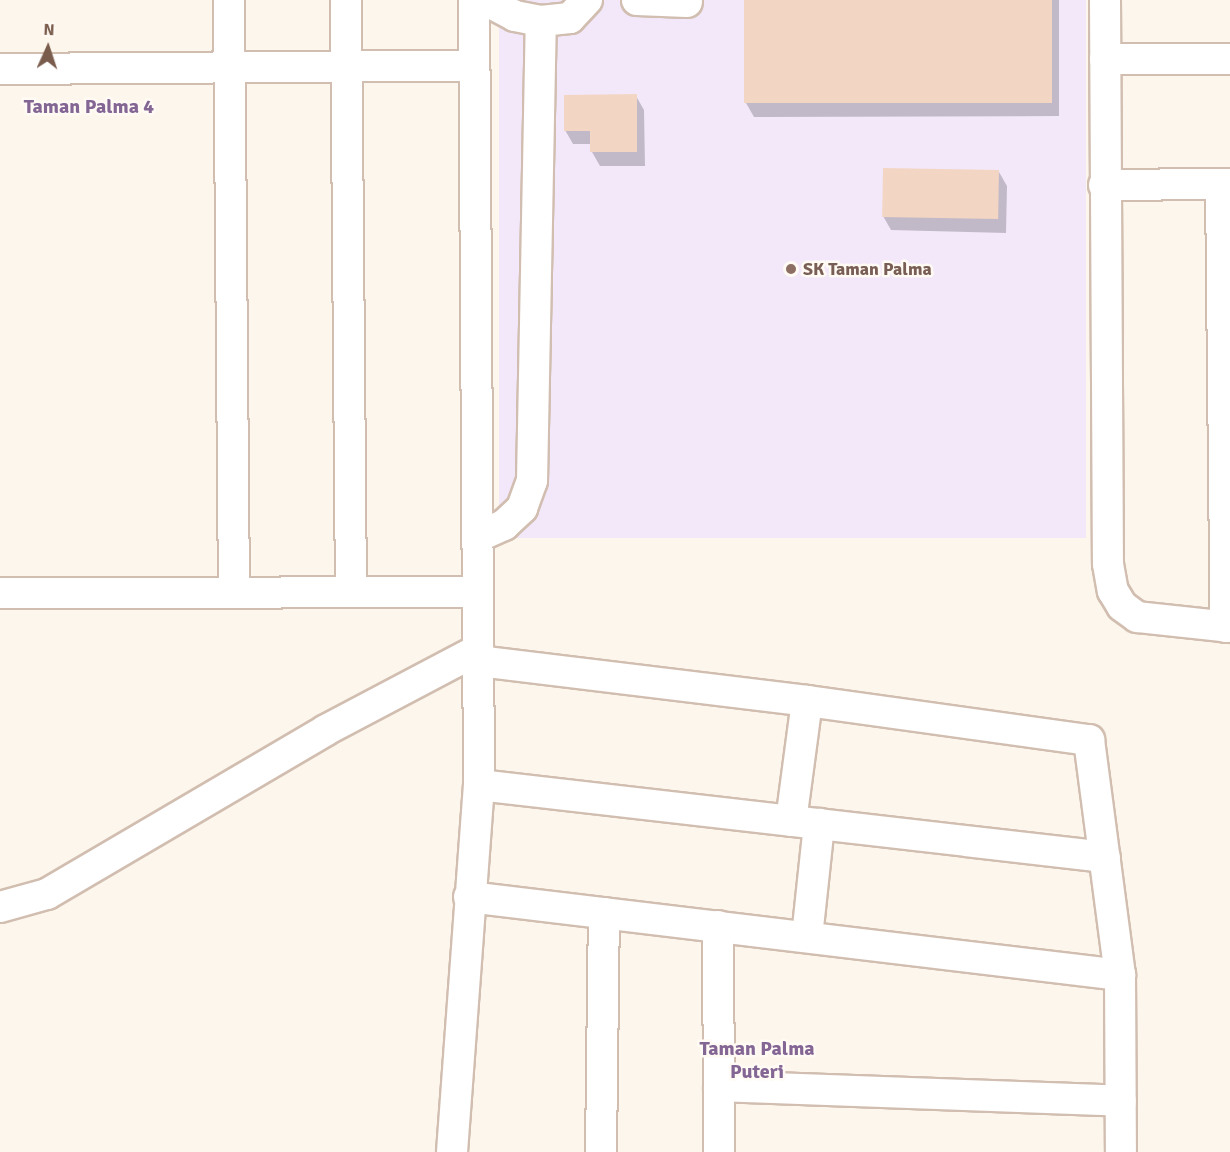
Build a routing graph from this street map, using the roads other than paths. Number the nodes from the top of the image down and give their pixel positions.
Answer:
1 (229, 0) edge
2 (346, 0) edge
3 (474, 0) edge
4 (485, 0) edge
5 (587, 0) edge
6 (637, 0) edge
7 (1105, 0) edge
8 (687, 2) dead end
9 (541, 21) junction
10 (1230, 58) edge
11 (1105, 59) junction
12 (474, 66) junction
13 (345, 67) junction
14 (230, 68) junction
15 (0, 69) edge
16 (1225, 184) edge
17 (1104, 185) junction
18 (477, 537) junction
19 (234, 592) junction
20 (351, 592) junction
21 (478, 592) junction
22 (0, 593) edge
23 (1228, 627) edge
24 (478, 655) junction
25 (807, 701) junction
26 (479, 785) junction
27 (805, 822) junction
28 (1105, 857) junction
29 (469, 897) junction
30 (0, 908) edge
31 (604, 913) junction
32 (718, 926) junction
33 (807, 937) junction
34 (1120, 975) junction
35 (719, 1086) junction
36 (1121, 1101) junction
37 (452, 1152) edge
38 (601, 1152) edge
39 (719, 1152) edge
40 (1121, 1152) edge

1 - 14 street
2 - 13 street
3 - 12 street
4 - 9 street
5 - 9 street
6 - 8 street
7 - 11 street
9 - 18 street
10 - 11 street
11 - 17 street
12 - 13 street
12 - 18 street
13 - 14 street
13 - 20 street
14 - 15 street
14 - 19 street
16 - 17 street
16 - 23 street
17 - 23 street
18 - 21 street
19 - 20 street
19 - 22 street
20 - 21 street
21 - 24 street
24 - 25 street
24 - 26 street
24 - 30 street
25 - 27 street
25 - 28 street
26 - 27 street
26 - 29 street
27 - 28 street
27 - 33 street
28 - 34 street
29 - 31 street
29 - 37 street
31 - 32 street
31 - 38 street
32 - 33 street
32 - 35 street
33 - 34 street
34 - 36 street
35 - 36 street
35 - 39 street
36 - 40 street

